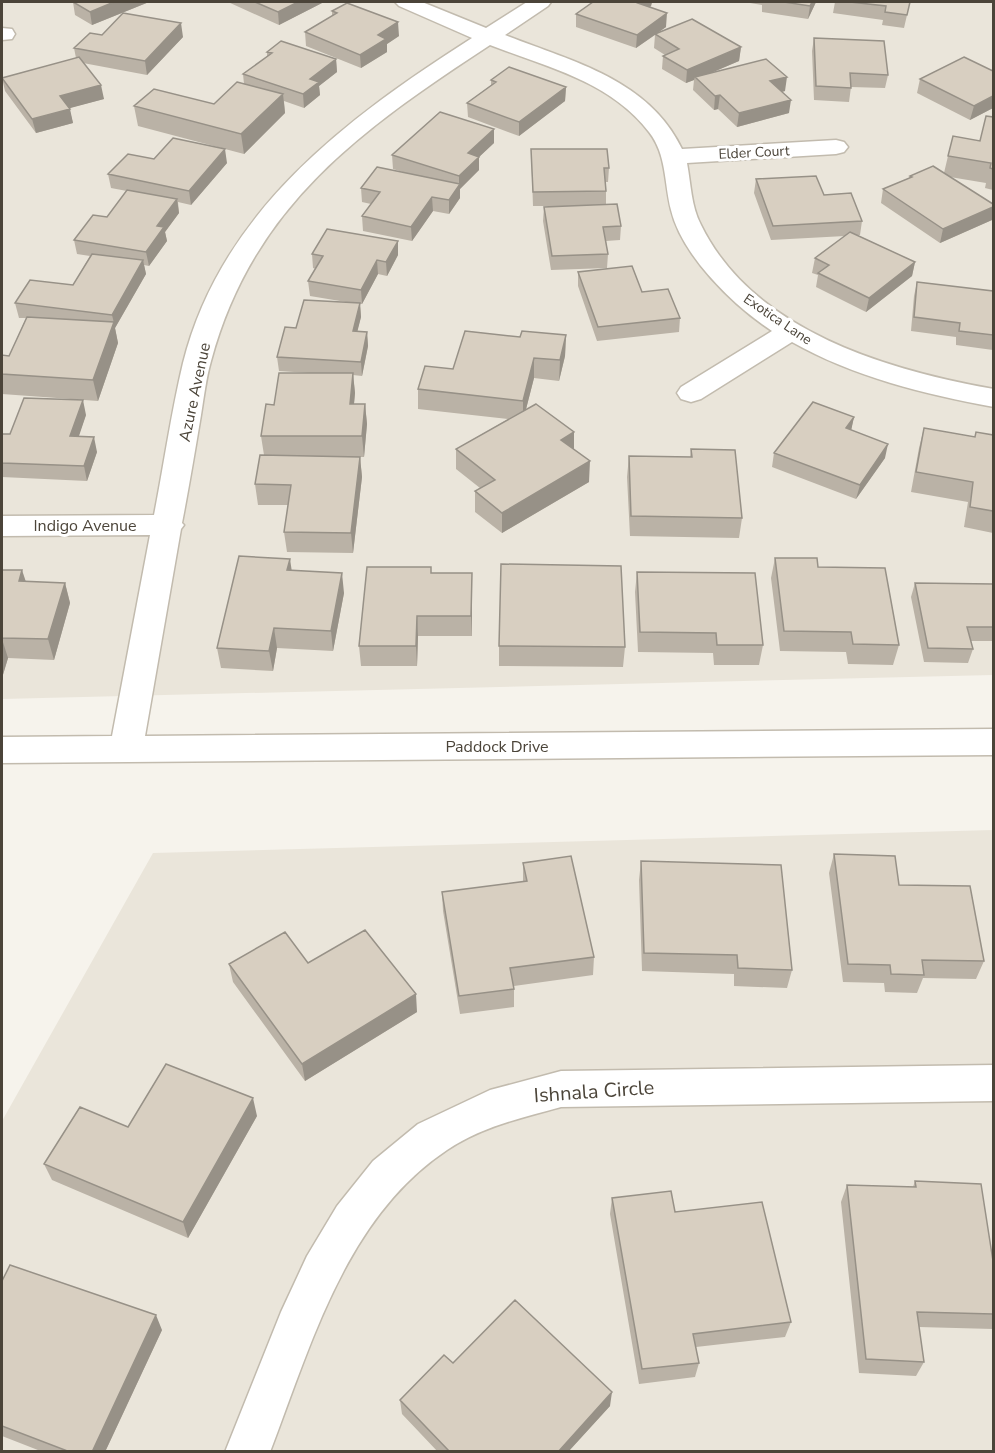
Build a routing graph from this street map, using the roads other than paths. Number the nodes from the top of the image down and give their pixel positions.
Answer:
1 (406, 2) edge
2 (541, 2) edge
3 (489, 37) junction
4 (836, 147) dead end
5 (673, 157) junction
6 (791, 331) junction
7 (692, 393) dead end
8 (993, 398) edge
9 (169, 525) junction
10 (2, 526) edge
11 (993, 742) edge
12 (126, 748) junction
13 (2, 750) edge
14 (993, 1083) edge
15 (247, 1452) edge

1 - 3 street, Exotica Lane
2 - 3 street, Azure Avenue
3 - 5 street, Exotica Lane
3 - 9 street, Azure Avenue
4 - 5 street, Elder Court
5 - 6 street, Exotica Lane
6 - 7 street
6 - 8 street, Exotica Lane
9 - 10 street, Indigo Avenue
9 - 12 street, Azure Avenue
11 - 12 street, Paddock Drive
12 - 13 street, Paddock Drive
14 - 15 street, Ishnala Circle

